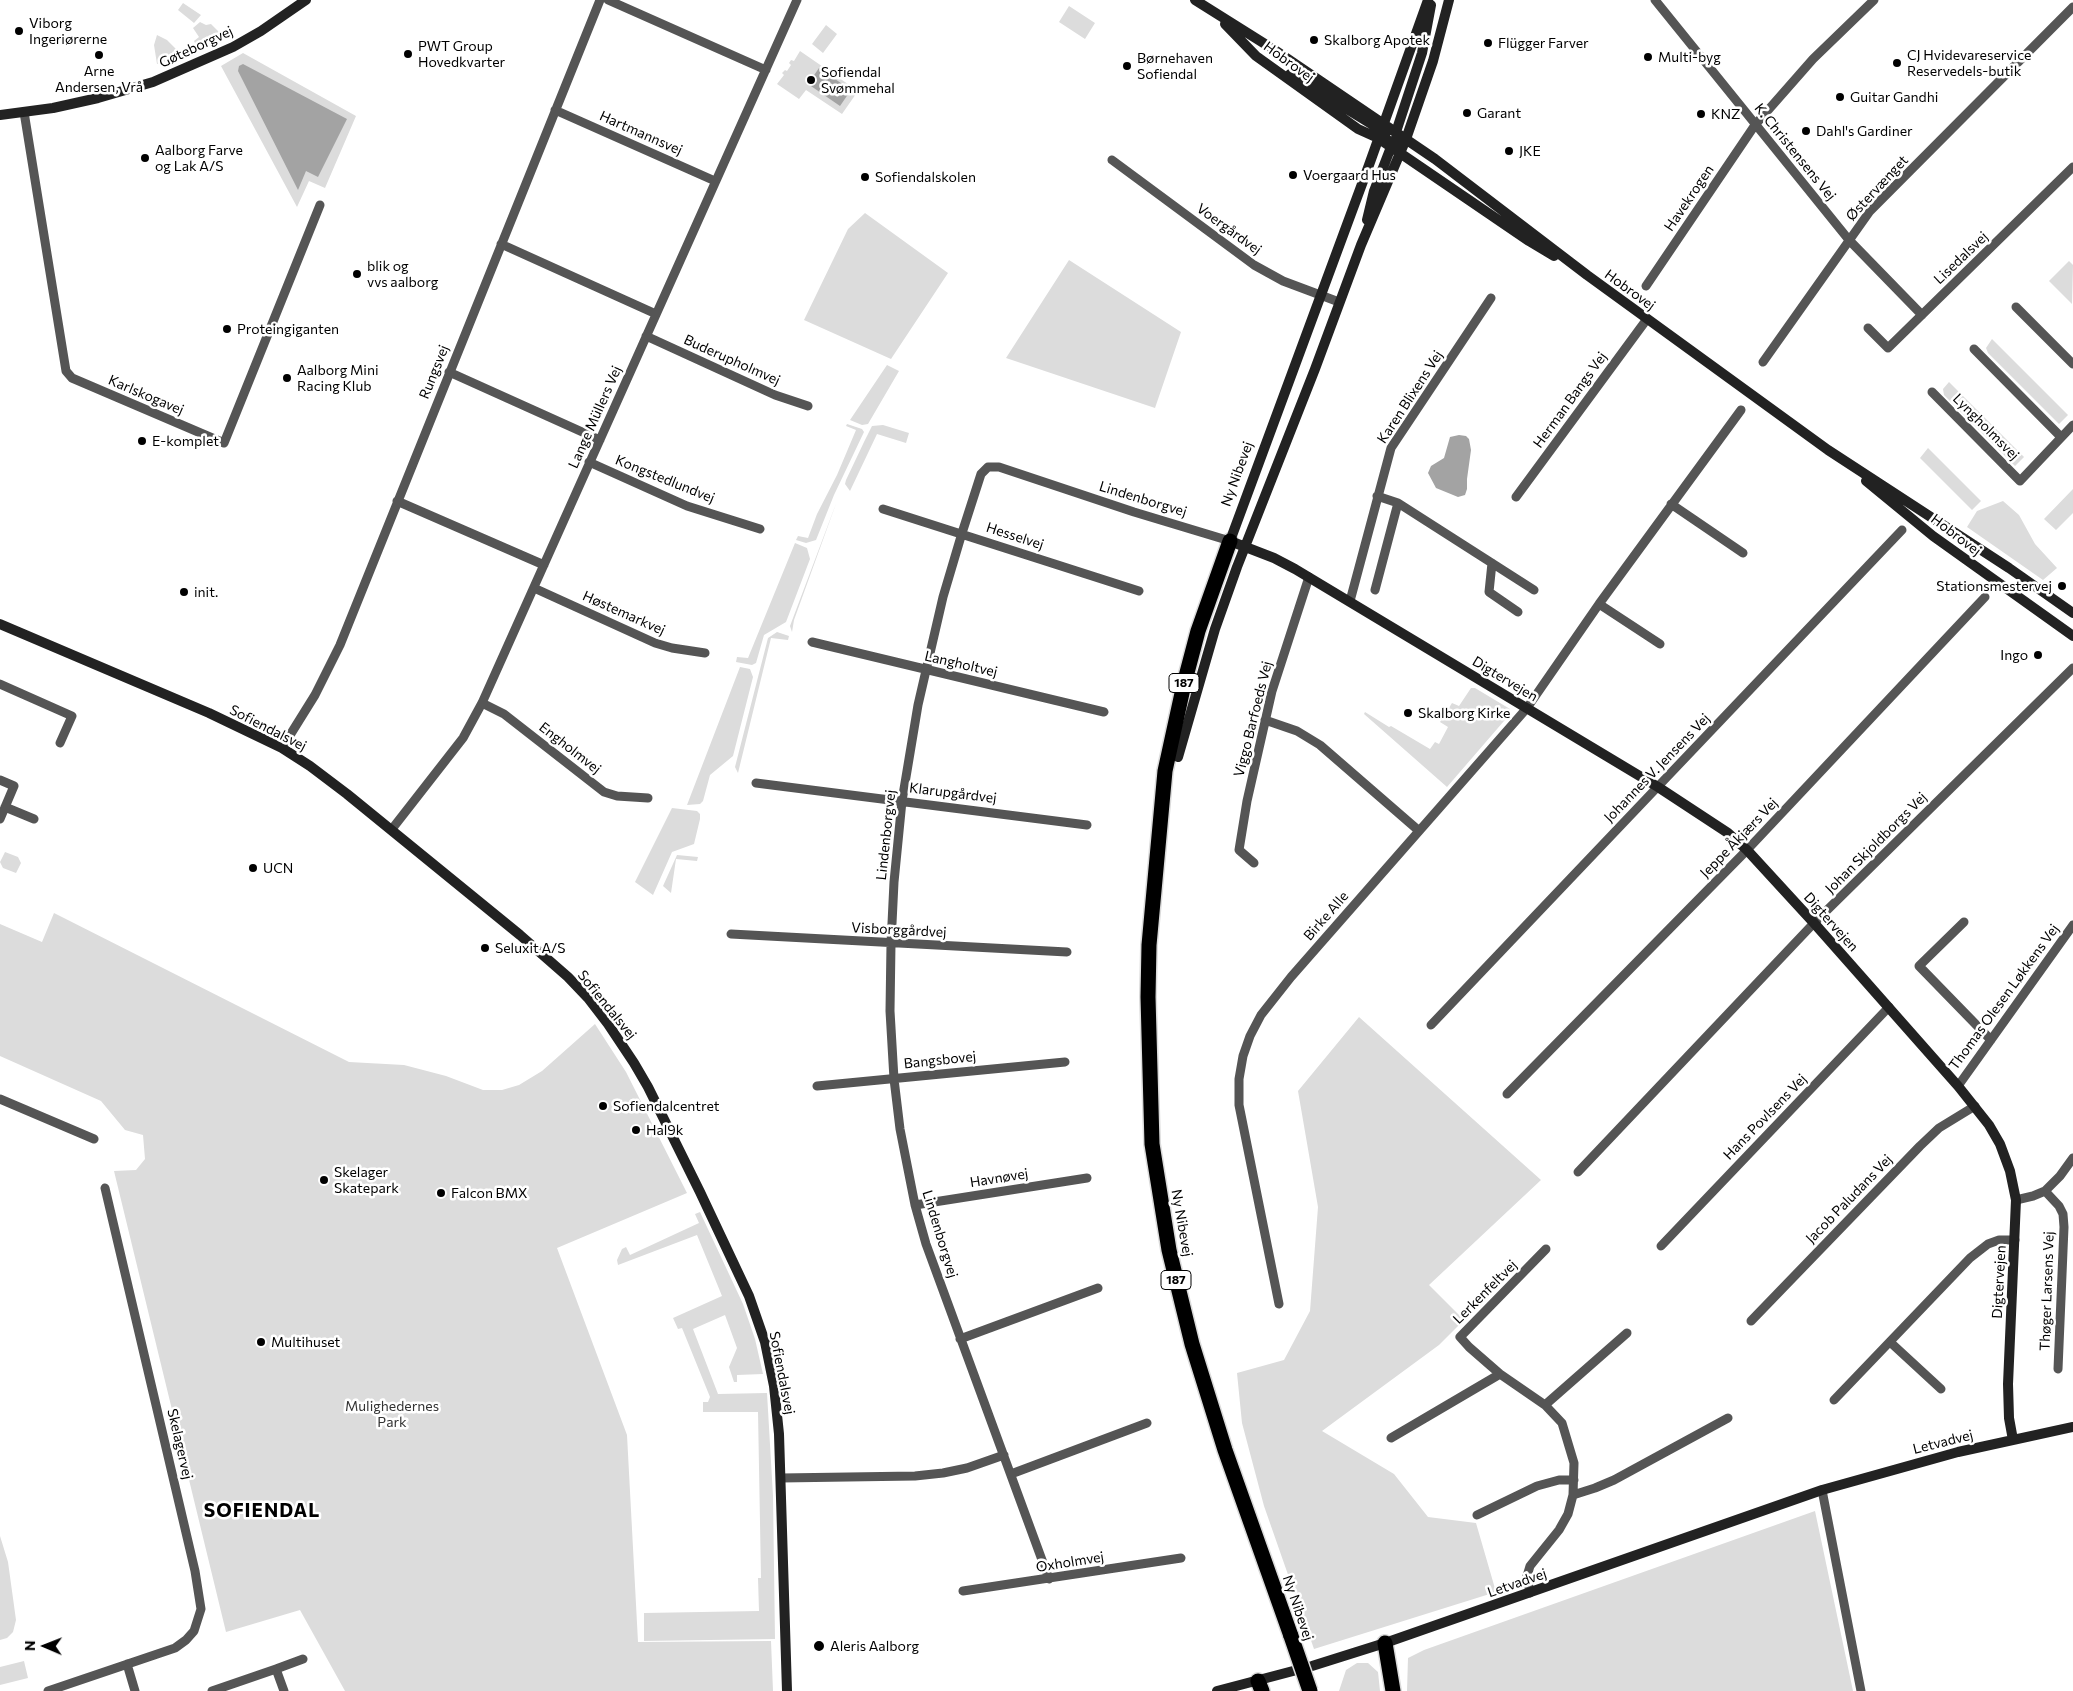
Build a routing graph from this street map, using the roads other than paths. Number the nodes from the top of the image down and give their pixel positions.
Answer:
1 (306, 0) edge
2 (600, 0) edge
3 (608, 0) edge
4 (797, 0) edge
5 (1195, 0) edge
6 (1428, 0) edge
7 (1432, 0) edge
8 (1448, 0) edge
9 (1655, 0) edge
10 (1874, 0) edge
11 (2073, 7) edge
12 (1215, 14) junction
13 (766, 70) junction
14 (555, 110) junction
15 (24, 112) junction
16 (0, 114) edge
17 (1755, 126) junction
18 (1393, 139) junction
19 (1112, 160) dead end
20 (2073, 167) edge
21 (715, 181) junction
22 (320, 205) dead end
23 (1849, 240) junction
24 (501, 244) junction
25 (1587, 276) junction
26 (1646, 286) dead end
27 (1321, 295) junction
28 (1492, 298) dead end
29 (1339, 302) junction
30 (2016, 307) dead end
31 (656, 314) junction
32 (1922, 315) junction
33 (1647, 319) junction
34 (1868, 328) dead end
35 (646, 336) junction
36 (1974, 349) dead end
37 (1763, 362) dead end
38 (2073, 364) edge
39 (449, 372) junction
40 (1932, 392) dead end
41 (808, 406) dead end
42 (1741, 410) dead end
43 (2073, 425) edge
44 (2061, 437) junction
45 (600, 440) junction
46 (1828, 450) junction
47 (590, 462) junction
48 (1377, 496) junction
49 (1516, 497) dead end
50 (397, 501) junction
51 (1398, 503) junction
52 (1671, 504) junction
53 (882, 509) dead end
54 (760, 529) dead end
55 (1902, 530) dead end
56 (962, 533) junction
57 (1230, 541) junction
58 (1245, 546) junction
59 (1742, 553) dead end
60 (1492, 563) junction
61 (544, 565) junction
62 (1310, 577) junction
63 (534, 588) junction
64 (1375, 590) dead end
65 (1534, 590) dead end
66 (1139, 591) dead end
67 (1985, 597) dead end
68 (1350, 601) junction
69 (1599, 604) junction
70 (1518, 612) dead end
71 (2073, 613) edge
72 (0, 624) edge
73 (2073, 636) edge
74 (812, 642) dead end
75 (1660, 644) dead end
76 (705, 652) dead end
77 (2073, 668) edge
78 (925, 670) junction
79 (0, 684) edge
80 (482, 703) junction
81 (1527, 708) junction
82 (1104, 712) dead end
83 (1265, 720) junction
84 (60, 743) dead end
85 (282, 748) junction
86 (1178, 757) joint
87 (0, 780) edge
88 (756, 782) dead end
89 (1658, 787) junction
90 (648, 798) dead end
91 (902, 801) junction
92 (5, 807) junction
93 (0, 818) edge
94 (34, 819) dead end
95 (1087, 824) dead end
96 (392, 830) junction
97 (1160, 830) junction
98 (1418, 830) junction
99 (1747, 850) junction
100 (1254, 863) dead end
101 (1964, 922) dead end
102 (1814, 923) junction
103 (2073, 925) edge
104 (731, 934) dead end
105 (891, 944) junction
106 (1067, 952) dead end
107 (1889, 1008) junction
108 (1431, 1025) dead end
109 (1991, 1040) junction
110 (1065, 1062) dead end
111 (894, 1079) junction
112 (817, 1086) dead end
113 (1958, 1086) junction
114 (1507, 1094) dead end
115 (0, 1098) edge
116 (1975, 1106) junction
117 (94, 1139) dead end
118 (2073, 1158) edge
119 (1578, 1172) dead end
120 (1087, 1178) dead end
121 (105, 1188) dead end
122 (2045, 1191) junction
123 (2016, 1200) junction
124 (915, 1205) junction
125 (2015, 1240) junction
126 (1661, 1246) dead end
127 (1546, 1249) dead end
128 (1098, 1288) dead end
129 (1279, 1304) dead end
130 (1751, 1321) dead end
131 (1627, 1334) dead end
132 (960, 1339) junction
133 (1890, 1342) junction
134 (2058, 1369) dead end
135 (1500, 1374) junction
136 (1941, 1389) dead end
137 (1834, 1400) dead end
138 (1545, 1405) junction
139 (1728, 1418) dead end
140 (1147, 1423) dead end
141 (2073, 1427) edge
142 (1391, 1438) dead end
143 (2013, 1440) junction
144 (1004, 1455) junction
145 (1011, 1474) junction
146 (781, 1478) junction
147 (1574, 1480) junction
148 (1822, 1490) junction
149 (1573, 1495) junction
150 (1477, 1515) dead end
151 (1181, 1558) dead end
152 (1049, 1579) junction
153 (963, 1591) dead end
154 (1530, 1593) junction
155 (1385, 1643) junction
156 (303, 1660) dead end
157 (126, 1664) junction
158 (276, 1669) junction
159 (1260, 1686) edge
160 (48, 1691) edge
161 (135, 1691) edge
162 (212, 1691) edge
163 (284, 1691) edge
164 (787, 1691) edge
165 (1217, 1691) edge
166 (1310, 1691) edge
167 (1393, 1691) edge
168 (1861, 1691) edge

1 - 15 street, Gøteborgvej
2 - 14 street, Rungsvej
3 - 13 street
4 - 13 street, Lange Müllers Vej
5 - 12 street, Hobrovej
6 - 18 street, 187
7 - 18 street
8 - 18 street, 187
9 - 17 street, K. Christensens Vej
10 - 17 street, Havekrogen
11 - 23 street, Østervænget
12 - 18 street, Hobrovej
12 - 18 street, Hobrovej
13 - 21 street, Lange Müllers Vej
14 - 21 street, Hartmannsvej
14 - 24 street, Rungsvej
15 - 16 street, Gøteborgvej
15 - 22 street, Karlskogavej
17 - 23 street, K. Christensens Vej
17 - 26 street, Havekrogen
18 - 25 street, Hobrovej
18 - 25 street, Hobrovej
18 - 27 street, Ny Nibevej / 187
18 - 29 street, Ny Nibevej / 187
19 - 27 street, Voergårdvej
20 - 32 street, Lisedalsvej
21 - 31 street, Lange Müllers Vej
23 - 32 street, K. Christensens Vej
23 - 37 street, Østervænget
24 - 31 street
24 - 39 street, Rungsvej
25 - 33 street, Hobrovej
27 - 29 street, Voergårdvej
27 - 57 street, Ny Nibevej / 187
28 - 48 street, Karen Blixens Vej
29 - 58 street, Ny Nibevej / 187
30 - 38 street
31 - 35 street, Lange Müllers Vej
32 - 34 street, Lisedalsvej
33 - 46 street, Hobrovej
33 - 49 street, Herman Bangs Vej
35 - 41 street, Buderupholmvej
35 - 45 street, Lange Müllers Vej
36 - 44 street
39 - 45 street
39 - 50 street, Rungsvej
40 - 44 street, Lyngholmsvej
42 - 52 street, Birke Alle
43 - 44 street, Lyngholmsvej
45 - 47 street, Lange Müllers Vej
46 - 71 street, Hobrovej
46 - 73 street, Hobrovej
47 - 54 street, Kongstedlundvej
47 - 61 street, Lange Müllers Vej
48 - 51 street
48 - 68 street, Karen Blixens Vej
50 - 61 street
50 - 85 street, Rungsvej
51 - 60 street
51 - 64 street
52 - 59 street
52 - 69 street, Birke Alle
53 - 56 street, Hesselvej
55 - 89 street, Johannes V. Jensens Vej
56 - 57 street, Lindenborgvej
56 - 66 street, Hesselvej
56 - 78 street, Lindenborgvej
57 - 58 street, Digtervejen
57 - 97 highway, Ny Nibevej / 187
58 - 62 street, Digtervejen
58 - 86 street, Ny Nibevej / 187
60 - 65 street
60 - 70 street
61 - 63 street, Lange Müllers Vej
62 - 68 street, Digtervejen
62 - 83 street, Viggo Barfoeds Vej
63 - 76 street, Høstemarkvej
63 - 80 street, Lange Müllers Vej
67 - 99 street, Jeppe Åkjærs Vej
68 - 81 street, Digtervejen
69 - 75 street
69 - 81 street, Birke Alle
72 - 85 street, Sofiendalsvej
74 - 78 street, Langholtvej
77 - 102 street, Johan Skjoldborgs Vej
78 - 82 street, Langholtvej
78 - 91 street, Lindenborgvej
79 - 84 street
80 - 90 street, Engholmvej
80 - 96 street, Lange Müllers Vej
81 - 89 street, Digtervejen
81 - 98 street, Birke Alle
83 - 98 street
83 - 100 street, Viggo Barfoeds Vej
85 - 96 street, Sofiendalsvej
86 - 97 highway, Ny Nibevej / 187
87 - 92 street
88 - 91 street, Klarupgårdvej
89 - 99 street, Digtervejen
89 - 108 street, Johannes V. Jensens Vej
91 - 95 street, Klarupgårdvej
91 - 105 street, Lindenborgvej
92 - 93 street
92 - 94 street
96 - 146 street, Sofiendalsvej
97 - 166 highway, Ny Nibevej / 187, bridge
98 - 129 street, Birke Alle
99 - 102 street, Digtervejen
99 - 114 street, Jeppe Åkjærs Vej
101 - 109 street
102 - 107 street, Digtervejen
102 - 119 street, Johan Skjoldborgs Vej
103 - 109 street, Thomas Olesen Løkkens Vej
104 - 105 street, Visborggårdvej
105 - 106 street, Visborggårdvej
105 - 111 street, Lindenborgvej
107 - 113 street, Digtervejen
107 - 126 street, Hans Povlsens Vej
109 - 113 street, Thomas Olesen Løkkens Vej
110 - 111 street, Bangsbovej
111 - 112 street, Bangsbovej
111 - 124 street, Lindenborgvej
113 - 116 street, Digtervejen
115 - 117 street
116 - 123 street, Digtervejen
116 - 130 street, Jacob Paludans Vej
118 - 122 street
120 - 124 street, Havnøvej
121 - 157 street, Skelagervej
122 - 123 street
122 - 134 street, Thøger Larsens Vej
123 - 125 street, Digtervejen
124 - 132 street, Lindenborgvej
125 - 133 street
125 - 143 street, Digtervejen
127 - 135 street, Lerkenfeltvej
128 - 132 street
131 - 138 street
132 - 144 street, Lindenborgvej
133 - 136 street
133 - 137 street
135 - 138 street, Lerkenfeltvej
135 - 142 street
138 - 147 street, Lerkenfeltvej
139 - 149 street
140 - 145 street
141 - 143 street, Letvadvej
143 - 148 street, Letvadvej
144 - 145 street, Lindenborgvej
144 - 146 street
145 - 152 street, Lindenborgvej
146 - 164 street, Sofiendalsvej
147 - 149 street, Lerkenfeltvej
147 - 150 street
148 - 154 street, Letvadvej
148 - 168 street
149 - 154 street, Lerkenfeltvej
151 - 152 street, Oxholmvej
152 - 153 street, Oxholmvej
154 - 155 street, Letvadvej
155 - 159 street, Letvadvej
155 - 167 highway
156 - 158 street
157 - 160 street, Skelagervej
157 - 161 street
158 - 162 street
158 - 163 street
159 - 165 street, Letvadvej

